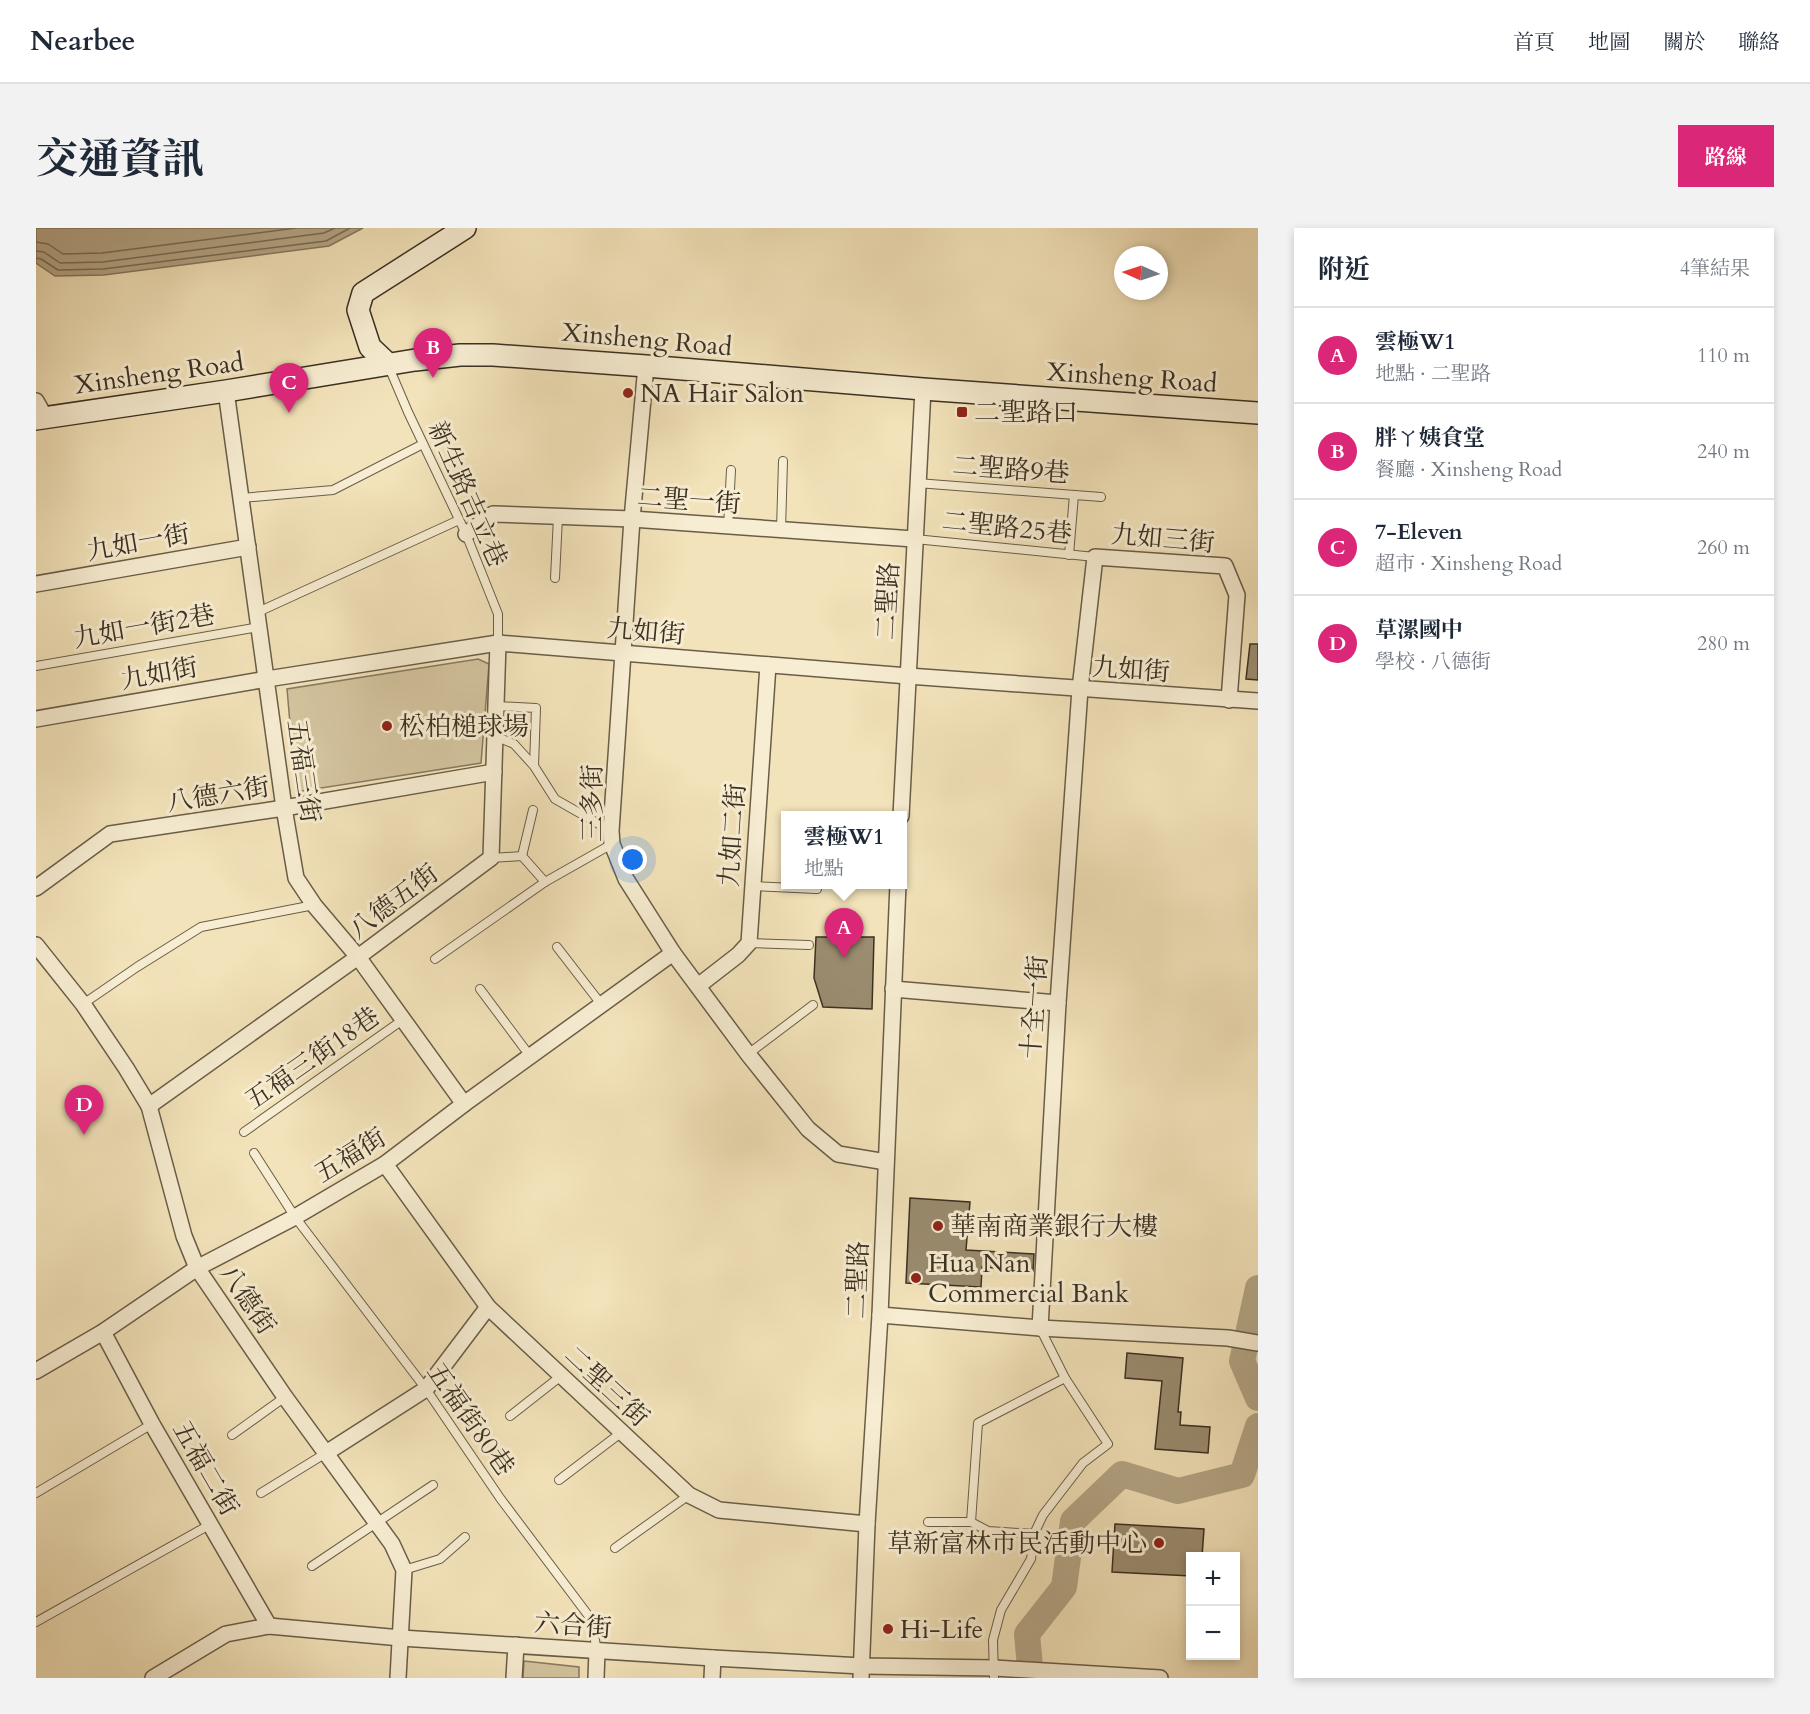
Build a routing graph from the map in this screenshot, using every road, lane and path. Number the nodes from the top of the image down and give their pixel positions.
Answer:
1 (465, 228) edge
2 (388, 364) junction
3 (646, 366) junction
4 (922, 389) junction
5 (226, 391) junction
6 (39, 412) edge
7 (1258, 413) edge
8 (423, 444) junction
9 (783, 461) dead end
10 (730, 470) dead end
11 (917, 483) junction
12 (1074, 495) junction
13 (1101, 497) dead end
14 (241, 498) junction
15 (558, 517) junction
16 (632, 519) junction
17 (463, 527) junction
18 (729, 527) junction
19 (781, 531) junction
20 (914, 539) junction
21 (248, 547) junction
22 (1069, 555) junction
23 (1095, 557) junction
24 (555, 578) dead end
25 (36, 585) edge
26 (259, 620) junction
27 (498, 643) junction
28 (624, 653) junction
29 (768, 665) junction
30 (36, 666) edge
31 (908, 676) junction
32 (267, 679) junction
33 (1080, 689) junction
34 (1229, 700) junction
35 (1258, 702) edge
36 (496, 706) junction
37 (36, 719) edge
38 (495, 736) junction
39 (534, 766) junction
40 (494, 772) junction
41 (284, 808) junction
42 (533, 810) dead end
43 (901, 811) edge
44 (611, 837) junction
45 (522, 856) junction
46 (491, 858) junction
47 (544, 882) junction
48 (752, 886) junction
49 (781, 887) edge
50 (36, 888) edge
51 (898, 889) edge
52 (314, 905) junction
53 (749, 943) junction
54 (36, 945) edge
55 (809, 945) dead end
56 (557, 947) dead end
57 (673, 953) junction
58 (358, 957) junction
59 (435, 959) dead end
60 (698, 986) junction
61 (480, 989) dead end
62 (892, 989) junction
63 (1058, 1003) junction
64 (82, 1004) junction
65 (601, 1004) junction
66 (813, 1005) dead end
67 (404, 1019) junction
68 (748, 1054) junction
69 (530, 1056) junction
70 (464, 1104) junction
71 (149, 1106) junction
72 (244, 1132) dead end
73 (254, 1153) dead end
74 (886, 1162) junction
75 (385, 1164) junction
76 (295, 1217) junction
77 (197, 1268) junction
78 (488, 1307) junction
79 (880, 1315) junction
80 (1040, 1328) junction
81 (103, 1332) junction
82 (1258, 1343) edge
83 (36, 1371) edge
84 (561, 1376) junction
85 (1065, 1378) junction
86 (426, 1389) junction
87 (285, 1397) junction
88 (510, 1416) dead end
89 (152, 1424) junction
90 (622, 1432) junction
91 (232, 1435) dead end
92 (326, 1453) junction
93 (559, 1480) dead end
94 (433, 1485) dead end
95 (36, 1492) edge
96 (261, 1493) dead end
97 (688, 1495) junction
98 (928, 1521) dead end
99 (971, 1522) junction
100 (376, 1523) junction
101 (211, 1524) junction
102 (867, 1524) junction
103 (1034, 1534) junction
104 (465, 1537) dead end
105 (615, 1548) dead end
106 (312, 1566) dead end
107 (404, 1570) junction
108 (36, 1622) edge
109 (269, 1626) junction
110 (401, 1638) junction
111 (516, 1645) junction
112 (597, 1651) junction
113 (713, 1658) junction
114 (861, 1672) edge
115 (998, 1672) edge
116 (153, 1678) edge
117 (398, 1678) edge
118 (514, 1678) edge
119 (596, 1678) edge
120 (712, 1678) edge
121 (1160, 1678) edge

1 - 2 street
2 - 3 street, Xinsheng Road
2 - 5 street, Xinsheng Road
2 - 8 lane, 新生路吉立巷
3 - 4 street, Xinsheng Road
3 - 16 street, 三多街
4 - 7 street, Xinsheng Road
4 - 11 street, 二聖路
5 - 6 street, Xinsheng Road
5 - 14 street, 五福三街
8 - 14 lane
8 - 17 lane, 新生路吉立巷
9 - 19 lane
10 - 18 lane
11 - 12 lane, 二聖路9巷
11 - 20 street, 二聖路
12 - 13 lane, 二聖路9巷
12 - 22 lane
14 - 21 street, 五福三街
15 - 16 street, 二聖一街
15 - 17 street, 二聖一街
15 - 24 lane
16 - 18 street, 二聖一街
16 - 28 street, 三多街
17 - 26 lane, 九如一街2巷
17 - 27 lane, 新生路吉立巷
18 - 19 street, 二聖一街
19 - 20 street, 二聖一街
20 - 22 lane, 二聖路25巷
20 - 31 street, 二聖路
21 - 25 street, 九如一街
21 - 26 street, 五福三街
22 - 23 lane, 二聖路25巷
23 - 33 street, 九如三街
23 - 34 street, 九如三街
26 - 30 lane, 九如一街2巷
26 - 32 street, 五福三街
27 - 28 street, 九如街
27 - 32 street, 九如街
27 - 36 street
28 - 29 street, 九如街
28 - 44 street, 三多街
29 - 31 street, 九如街
29 - 48 street, 九如二街
31 - 33 street, 九如街
31 - 43 street, 二聖路
32 - 37 street, 九如街
32 - 41 street, 五福三街
33 - 34 street, 九如街
33 - 63 street, 十全一街
34 - 35 street, 九如街
36 - 38 street
36 - 39 lane
38 - 39 lane
38 - 40 street
39 - 44 lane
40 - 41 street, 八德六街
40 - 46 street
41 - 50 street, 八德六街
41 - 52 street, 五福三街
42 - 45 lane
44 - 47 lane
44 - 57 street, 三多街
45 - 46 lane
45 - 47 lane
46 - 58 street, 八德五街
47 - 59 lane
48 - 49 lane
48 - 53 street, 九如二街
51 - 62 street, 二聖路
52 - 58 street, 五福三街
52 - 64 lane
53 - 55 lane
53 - 60 street
54 - 64 street, 八德街
56 - 65 lane
57 - 60 street, 三多街
57 - 65 street, 五福街
58 - 67 street, 五福三街
58 - 71 street, 八德五街
60 - 68 street, 三多街
61 - 69 lane
62 - 63 street
62 - 74 street, 二聖路
63 - 80 street, 十全一街
64 - 71 street, 八德街
65 - 69 street, 五福街
66 - 68 lane
67 - 70 street, 五福三街
67 - 72 lane, 五福三街18巷
68 - 74 street, 三多街
69 - 70 street, 五福街
70 - 75 street, 五福街
71 - 77 street, 八德街
73 - 76 lane, 五福街80巷
74 - 79 street, 二聖路
75 - 76 street, 五福街
75 - 78 street, 二聖三街
76 - 77 street, 五福街
76 - 86 lane, 五福街80巷
77 - 81 street, 五福街
77 - 87 street, 八德街
78 - 84 street, 二聖三街
78 - 86 street
79 - 80 street
79 - 102 street, 二聖路
80 - 82 street
80 - 85 lane
81 - 83 street, 五福街
81 - 89 street, 五福二街
84 - 88 lane
84 - 90 street, 二聖三街
85 - 99 lane
85 - 103 lane
86 - 92 street
86 - 112 lane, 五福街80巷
87 - 91 lane
87 - 92 street, 八德街
89 - 95 lane
89 - 101 street, 五福二街
90 - 93 lane
90 - 97 street, 二聖三街
92 - 96 lane
92 - 100 street, 八德街
94 - 100 lane
97 - 102 street, 二聖三街
97 - 105 lane
98 - 99 lane
99 - 103 lane
100 - 106 lane
100 - 107 street, 八德街
101 - 108 lane
101 - 109 street, 五福二街
102 - 114 street, 二聖路
103 - 115 lane
104 - 107 lane
107 - 110 street, 八德街
109 - 110 street, 六合街
109 - 116 street, 六合街
110 - 111 street, 六合街
110 - 117 street, 八德街
111 - 112 street, 六合街
111 - 118 street
112 - 113 street, 六合街
112 - 119 street
113 - 114 street, 六合街
113 - 120 street
114 - 115 street, 六合街
115 - 121 street, 六合街

